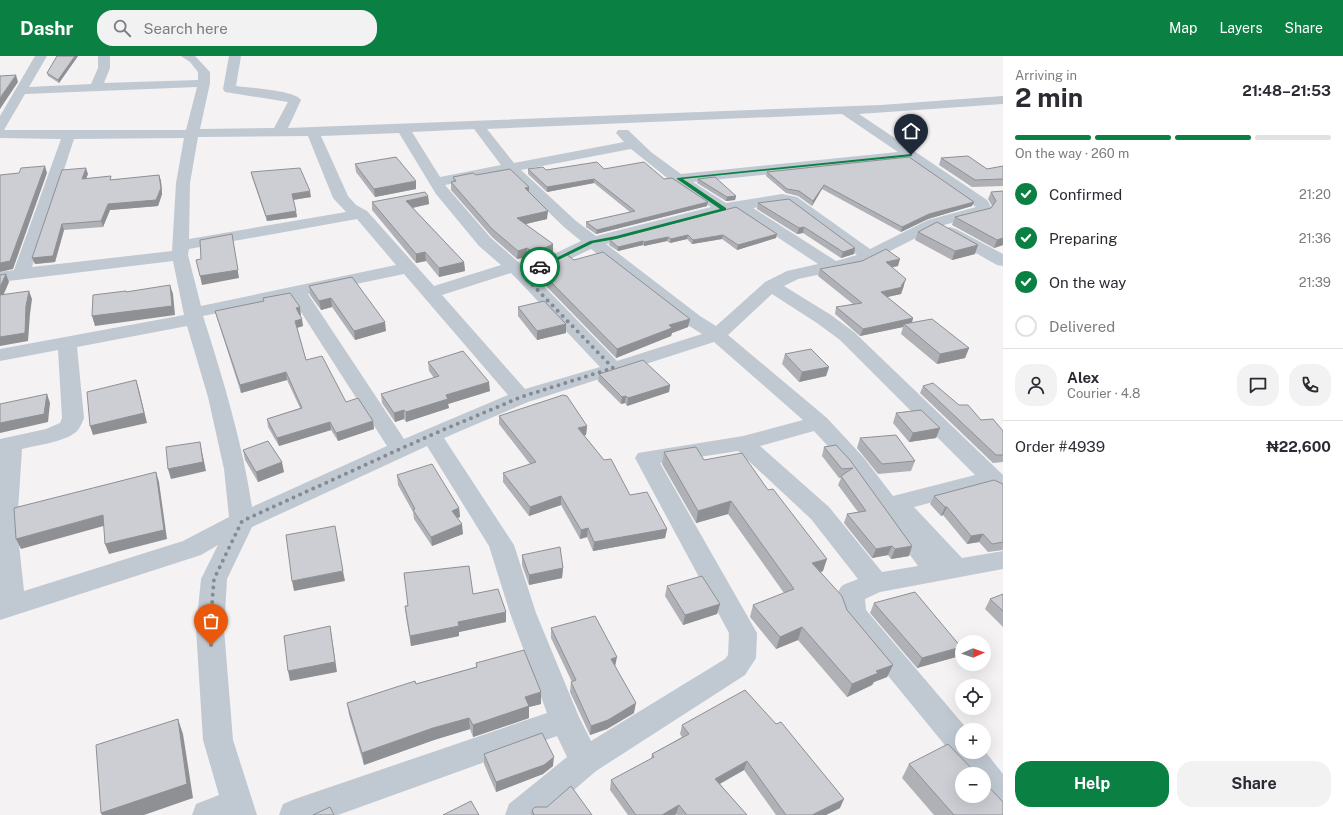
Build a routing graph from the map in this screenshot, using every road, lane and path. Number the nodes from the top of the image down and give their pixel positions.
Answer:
1 (41, 56) edge
2 (104, 56) edge
3 (187, 56) edge
4 (235, 56) edge
5 (15, 75) edge
6 (30, 75) junction
7 (204, 83) junction
8 (96, 86) junction
9 (17, 96) junction
10 (1003, 100) edge
11 (0, 102) edge
12 (846, 111) junction
13 (613, 120) junction
14 (478, 126) junction
15 (0, 127) edge
16 (403, 128) junction
17 (279, 132) junction
18 (313, 132) junction
19 (192, 133) junction
20 (0, 134) edge
21 (69, 135) junction
22 (633, 144) junction
23 (911, 155) junction
24 (510, 167) junction
25 (678, 178) junction
26 (434, 188) junction
27 (989, 193) dead end
28 (968, 194) junction
29 (731, 207) junction
30 (361, 208) junction
31 (934, 223) junction
32 (592, 242) junction
33 (180, 251) junction
34 (869, 256) junction
35 (1003, 261) edge
36 (832, 266) junction
37 (407, 268) junction
38 (518, 271) junction
39 (21, 274) junction
40 (0, 277) edge
41 (771, 286) junction
42 (297, 291) junction
43 (430, 293) junction
44 (194, 316) junction
45 (717, 334) junction
46 (67, 342) junction
47 (0, 355) edge
48 (613, 368) junction
49 (521, 397) junction
50 (819, 423) junction
51 (431, 435) junction
52 (743, 443) junction
53 (6, 444) edge
54 (400, 450) junction
55 (998, 481) edge
56 (242, 521) junction
57 (1003, 560) edge
58 (947, 571) junction
59 (876, 583) junction
60 (6, 607) edge
61 (565, 720) junction
62 (955, 737) edge
63 (972, 759) edge
64 (585, 761) junction
65 (979, 767) edge
66 (991, 783) edge
67 (1003, 799) edge
68 (240, 809) edge
69 (208, 815) edge
70 (295, 815) edge
71 (521, 815) edge

1 - 6 street
2 - 8 street
3 - 7 street
4 - 17 street
5 - 6 street
6 - 9 street
7 - 8 street
7 - 19 street
8 - 9 street
9 - 11 street
9 - 15 street
10 - 12 street
12 - 13 street
12 - 23 street
13 - 14 street
13 - 22 street
14 - 16 street
14 - 24 street
16 - 18 street
16 - 26 street
17 - 18 street
17 - 19 street
18 - 30 street
19 - 21 street
19 - 33 street
20 - 21 street
21 - 39 street
22 - 24 street
22 - 25 street
23 - 25 street
23 - 28 street
24 - 26 street
24 - 32 street
25 - 29 street
26 - 38 street
27 - 28 street
28 - 31 street
29 - 32 street
29 - 34 street
29 - 36 street
30 - 33 street
30 - 37 street
31 - 34 street
31 - 35 street
32 - 38 street
32 - 45 street
33 - 39 street
33 - 44 street
34 - 36 street
36 - 41 street
37 - 42 street
37 - 43 street
38 - 43 street
38 - 48 street
39 - 40 street
41 - 45 street
41 - 55 street
42 - 44 street
42 - 54 street
43 - 49 street
44 - 46 street
44 - 56 street
45 - 48 street
45 - 50 street
46 - 47 street
46 - 53 street
48 - 49 street
49 - 51 street
50 - 52 street
50 - 58 street
51 - 54 street
51 - 61 street
52 - 59 street
52 - 64 street
53 - 60 street
54 - 56 street
55 - 58 street
56 - 60 street
56 - 68 street
57 - 58 street
58 - 59 street
59 - 62 street
61 - 64 street
61 - 70 street
63 - 65 street
64 - 71 street
66 - 67 street
68 - 69 street

